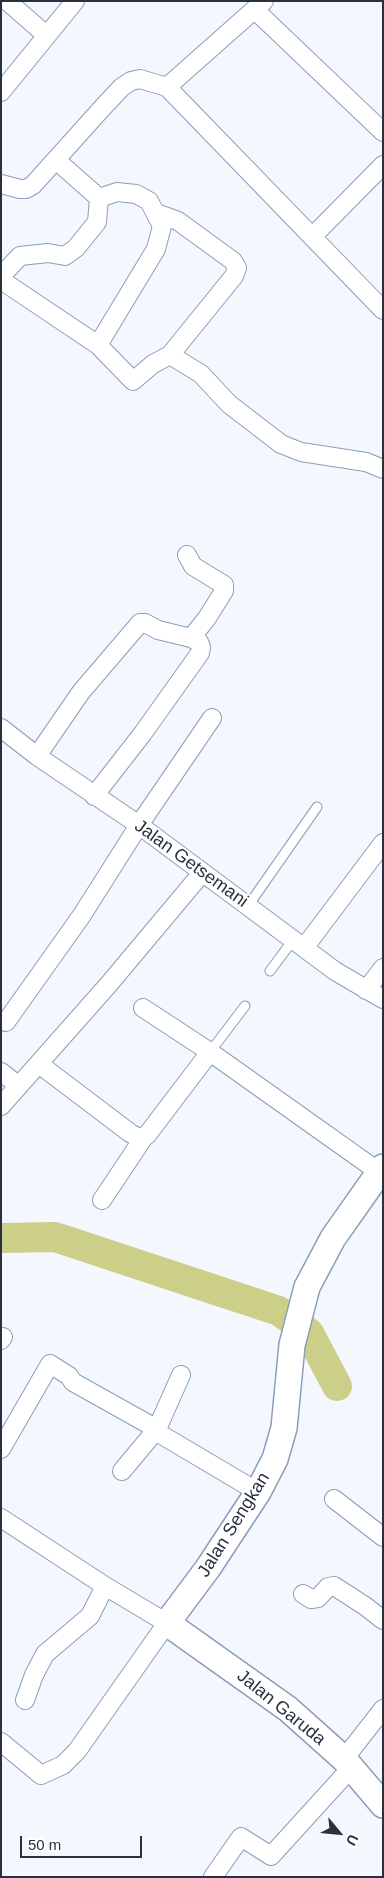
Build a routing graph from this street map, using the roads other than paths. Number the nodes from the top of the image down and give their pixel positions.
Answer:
1 (7, 1) edge
2 (75, 1) edge
3 (260, 6) edge
4 (46, 35) junction
5 (167, 87) junction
6 (1, 92) edge
7 (383, 132) edge
8 (56, 160) junction
9 (383, 165) edge
10 (1, 184) edge
11 (99, 198) junction
12 (156, 213) junction
13 (312, 237) junction
14 (1, 278) edge
15 (383, 310) edge
16 (98, 346) junction
17 (170, 356) junction
18 (383, 469) edge
19 (187, 555) dead end
20 (190, 638) junction
21 (212, 718) dead end
22 (1, 728) edge
23 (37, 756) junction
24 (94, 796) junction
25 (317, 807) dead end
26 (139, 825) junction
27 (383, 843) edge
28 (202, 873) junction
29 (248, 906) junction
30 (299, 944) junction
31 (383, 968) edge
32 (270, 971) dead end
33 (366, 990) junction
34 (383, 999) edge
35 (245, 1006) dead end
36 (142, 1008) dead end
37 (6, 1022) dead end
38 (210, 1052) junction
39 (39, 1064) junction
40 (1, 1072) edge
41 (19, 1086) junction
42 (1, 1106) edge
43 (144, 1137) junction
44 (381, 1170) edge
45 (102, 1200) dead end
46 (181, 1375) dead end
47 (156, 1430) junction
48 (1, 1449) edge
49 (122, 1471) dead end
50 (258, 1492) junction
51 (334, 1499) dead end
52 (1, 1518) edge
53 (383, 1537) edge
54 (105, 1586) junction
55 (302, 1594) dead end
56 (383, 1620) edge
57 (167, 1623) junction
58 (25, 1700) dead end
59 (383, 1709) edge
60 (1, 1742) edge
61 (348, 1764) junction
62 (383, 1805) edge
63 (213, 1877) edge

1 - 4 street
2 - 4 street
3 - 5 street
3 - 7 street
4 - 6 street
5 - 8 street
5 - 13 street
8 - 10 street
8 - 11 street
9 - 13 street
11 - 12 street
11 - 14 street
12 - 16 street
12 - 17 street
13 - 15 street
14 - 16 street
16 - 17 street
17 - 18 street
19 - 20 street
20 - 23 street
20 - 24 street
21 - 26 street
22 - 23 street, Jalan Getsemani
23 - 24 street, Jalan Getsemani
24 - 26 street, Jalan Getsemani
25 - 29 lane
26 - 28 street, Jalan Getsemani
26 - 37 street
27 - 30 street
28 - 29 street, Jalan Getsemani
28 - 39 street
29 - 30 street, Jalan Getsemani
30 - 32 lane
30 - 33 street, Jalan Getsemani
31 - 33 street
33 - 34 street, Jalan Getsemani
35 - 38 lane
36 - 38 street
38 - 43 street
38 - 44 street
39 - 41 street
39 - 43 street
40 - 41 street
41 - 42 street
43 - 45 street
44 - 50 main road, Jalan Sengkan
46 - 47 street
47 - 48 street
47 - 49 street
47 - 50 street
50 - 57 main road, Jalan Sengkan
51 - 53 street
52 - 54 street
54 - 57 street
54 - 58 street
55 - 56 street
57 - 60 street
57 - 61 main road, Jalan Garuda
59 - 61 street
61 - 62 main road, Jalan Garuda
61 - 63 street

